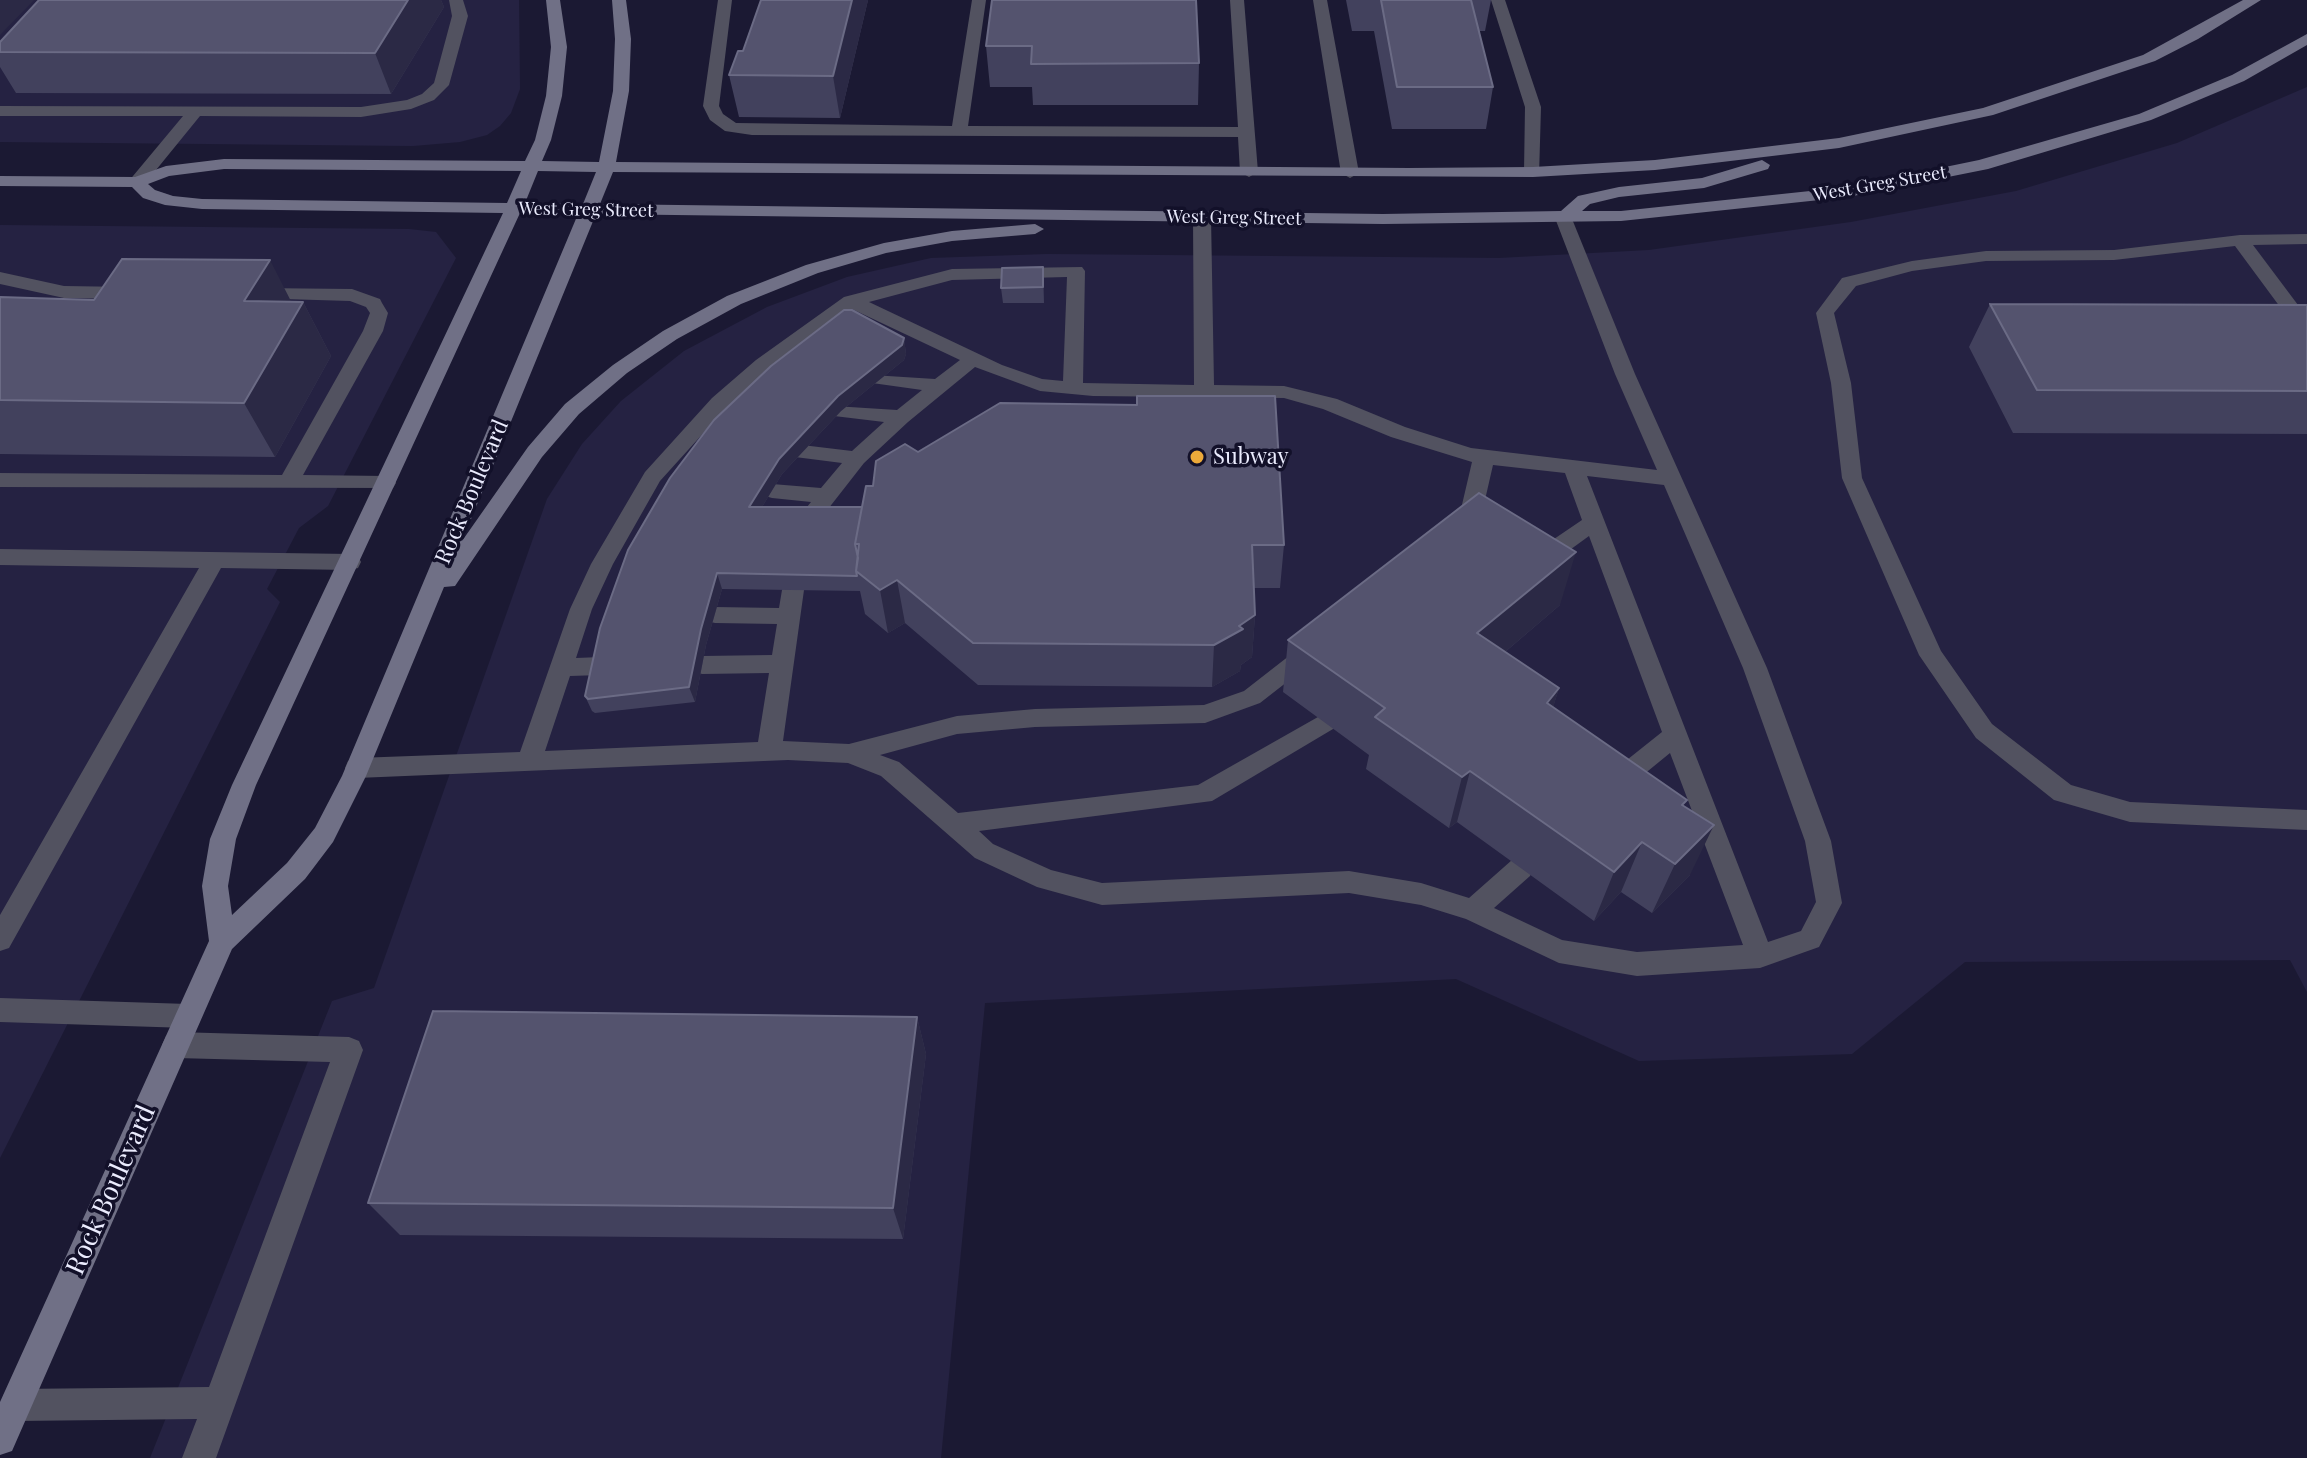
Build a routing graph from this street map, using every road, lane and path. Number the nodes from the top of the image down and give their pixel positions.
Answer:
1 (456, 0) edge
2 (553, 0) edge
3 (619, 0) edge
4 (725, 0) edge
5 (979, 0) edge
6 (1237, 0) edge
7 (1320, 0) edge
8 (1498, 0) edge
9 (2254, 0) edge
10 (2307, 39) edge
11 (0, 111) edge
12 (196, 111) junction
13 (959, 131) junction
14 (1246, 132) junction
15 (1839, 143) junction
16 (534, 166) junction
17 (607, 166) junction
18 (1249, 172) junction
19 (1533, 172) junction
20 (1350, 173) junction
21 (0, 181) edge
22 (137, 182) junction
23 (515, 208) junction
24 (590, 210) junction
25 (1202, 217) junction
26 (1564, 218) junction
27 (2307, 239) edge
28 (2240, 240) junction
29 (0, 278) edge
30 (155, 293) edge
31 (231, 294) edge
32 (851, 301) junction
33 (2307, 330) edge
34 (974, 358) junction
35 (763, 364) junction
36 (791, 367) edge
37 (879, 379) edge
38 (940, 386) junction
39 (1073, 388) junction
40 (1204, 391) junction
41 (719, 403) junction
42 (750, 404) edge
43 (841, 411) edge
44 (901, 417) junction
45 (686, 437) junction
46 (714, 442) edge
47 (802, 452) edge
48 (1484, 457) junction
49 (857, 458) junction
50 (1573, 467) junction
51 (1671, 479) junction
52 (0, 480) edge
53 (288, 483) junction
54 (386, 483) junction
55 (772, 491) edge
56 (827, 496) junction
57 (625, 522) junction
58 (806, 522) edge
59 (1594, 522) junction
60 (655, 525) edge
61 (1456, 538) edge
62 (0, 557) edge
63 (214, 560) junction
64 (350, 562) junction
65 (1516, 577) edge
66 (793, 590) edge
67 (581, 609) junction
68 (605, 610) edge
69 (715, 615) dead end
70 (789, 616) junction
71 (419, 621) junction
72 (1324, 641) edge
73 (781, 664) junction
74 (702, 665) dead end
75 (601, 666) edge
76 (561, 667) junction
77 (1325, 722) dead end
78 (1675, 735) junction
79 (769, 751) junction
80 (849, 754) junction
81 (529, 761) junction
82 (357, 768) junction
83 (1595, 800) edge
84 (2307, 820) edge
85 (952, 824) junction
86 (1521, 868) dead end
87 (1473, 910) junction
88 (0, 940) edge
89 (222, 941) junction
90 (1760, 956) junction
91 (0, 1010) edge
92 (188, 1016) junction
93 (176, 1045) junction
94 (219, 1403) junction
95 (15, 1405) junction
96 (0, 1439) edge
97 (199, 1458) edge

1 - 12 lane
2 - 16 main road
3 - 17 main road, Rock Boulevard
4 - 13 lane
5 - 13 lane
6 - 14 lane
7 - 20 lane
8 - 19 lane
9 - 15 main road, West Greg Street
10 - 26 main road, West Greg Street
11 - 12 lane
12 - 22 lane
13 - 14 lane
14 - 18 lane
15 - 19 main road, West Greg Street
15 - 26 main road
16 - 17 main road, West Greg Street
16 - 22 main road, West Greg Street
16 - 23 main road
17 - 18 main road, West Greg Street
17 - 24 main road, Rock Boulevard
18 - 20 main road, West Greg Street
19 - 20 main road, West Greg Street
21 - 22 main road, West Greg Street
22 - 23 main road, West Greg Street
23 - 24 main road, West Greg Street
23 - 54 main road
24 - 25 main road, West Greg Street
24 - 71 main road, Rock Boulevard
25 - 26 main road, West Greg Street
25 - 40 lane
25 - 71 main road
26 - 51 lane
27 - 28 lane
28 - 33 lane
28 - 84 lane
29 - 30 lane
31 - 53 lane
32 - 34 lane
32 - 35 lane
32 - 39 lane
34 - 38 lane
34 - 39 lane
35 - 36 lane
35 - 41 lane
37 - 38 lane
38 - 44 lane
39 - 40 lane
40 - 48 lane
41 - 42 lane
41 - 45 lane
43 - 44 lane
44 - 49 lane
45 - 46 lane
45 - 57 lane
47 - 49 lane
48 - 50 lane
48 - 61 lane
49 - 56 lane
50 - 51 lane
50 - 59 lane
51 - 90 lane
52 - 53 lane
53 - 54 lane
54 - 64 main road
55 - 56 lane
56 - 58 lane
57 - 60 lane
57 - 67 lane
59 - 65 lane
59 - 78 lane
62 - 63 lane
63 - 64 lane
63 - 88 lane
64 - 89 main road
66 - 70 lane
67 - 68 lane
67 - 76 lane
69 - 70 lane
70 - 73 lane
71 - 82 main road, Rock Boulevard
72 - 80 lane
73 - 74 lane
73 - 79 lane
75 - 76 lane
76 - 81 lane
77 - 85 lane
78 - 83 lane
78 - 90 lane
79 - 80 lane
79 - 81 lane
80 - 85 lane
81 - 82 lane
82 - 89 main road, Rock Boulevard
85 - 87 lane
86 - 87 lane
87 - 90 lane
89 - 92 main road, Rock Boulevard
91 - 92 lane
92 - 93 main road, Rock Boulevard
93 - 94 lane
93 - 95 main road, Rock Boulevard
94 - 95 lane
94 - 97 lane
95 - 96 main road, Rock Boulevard

